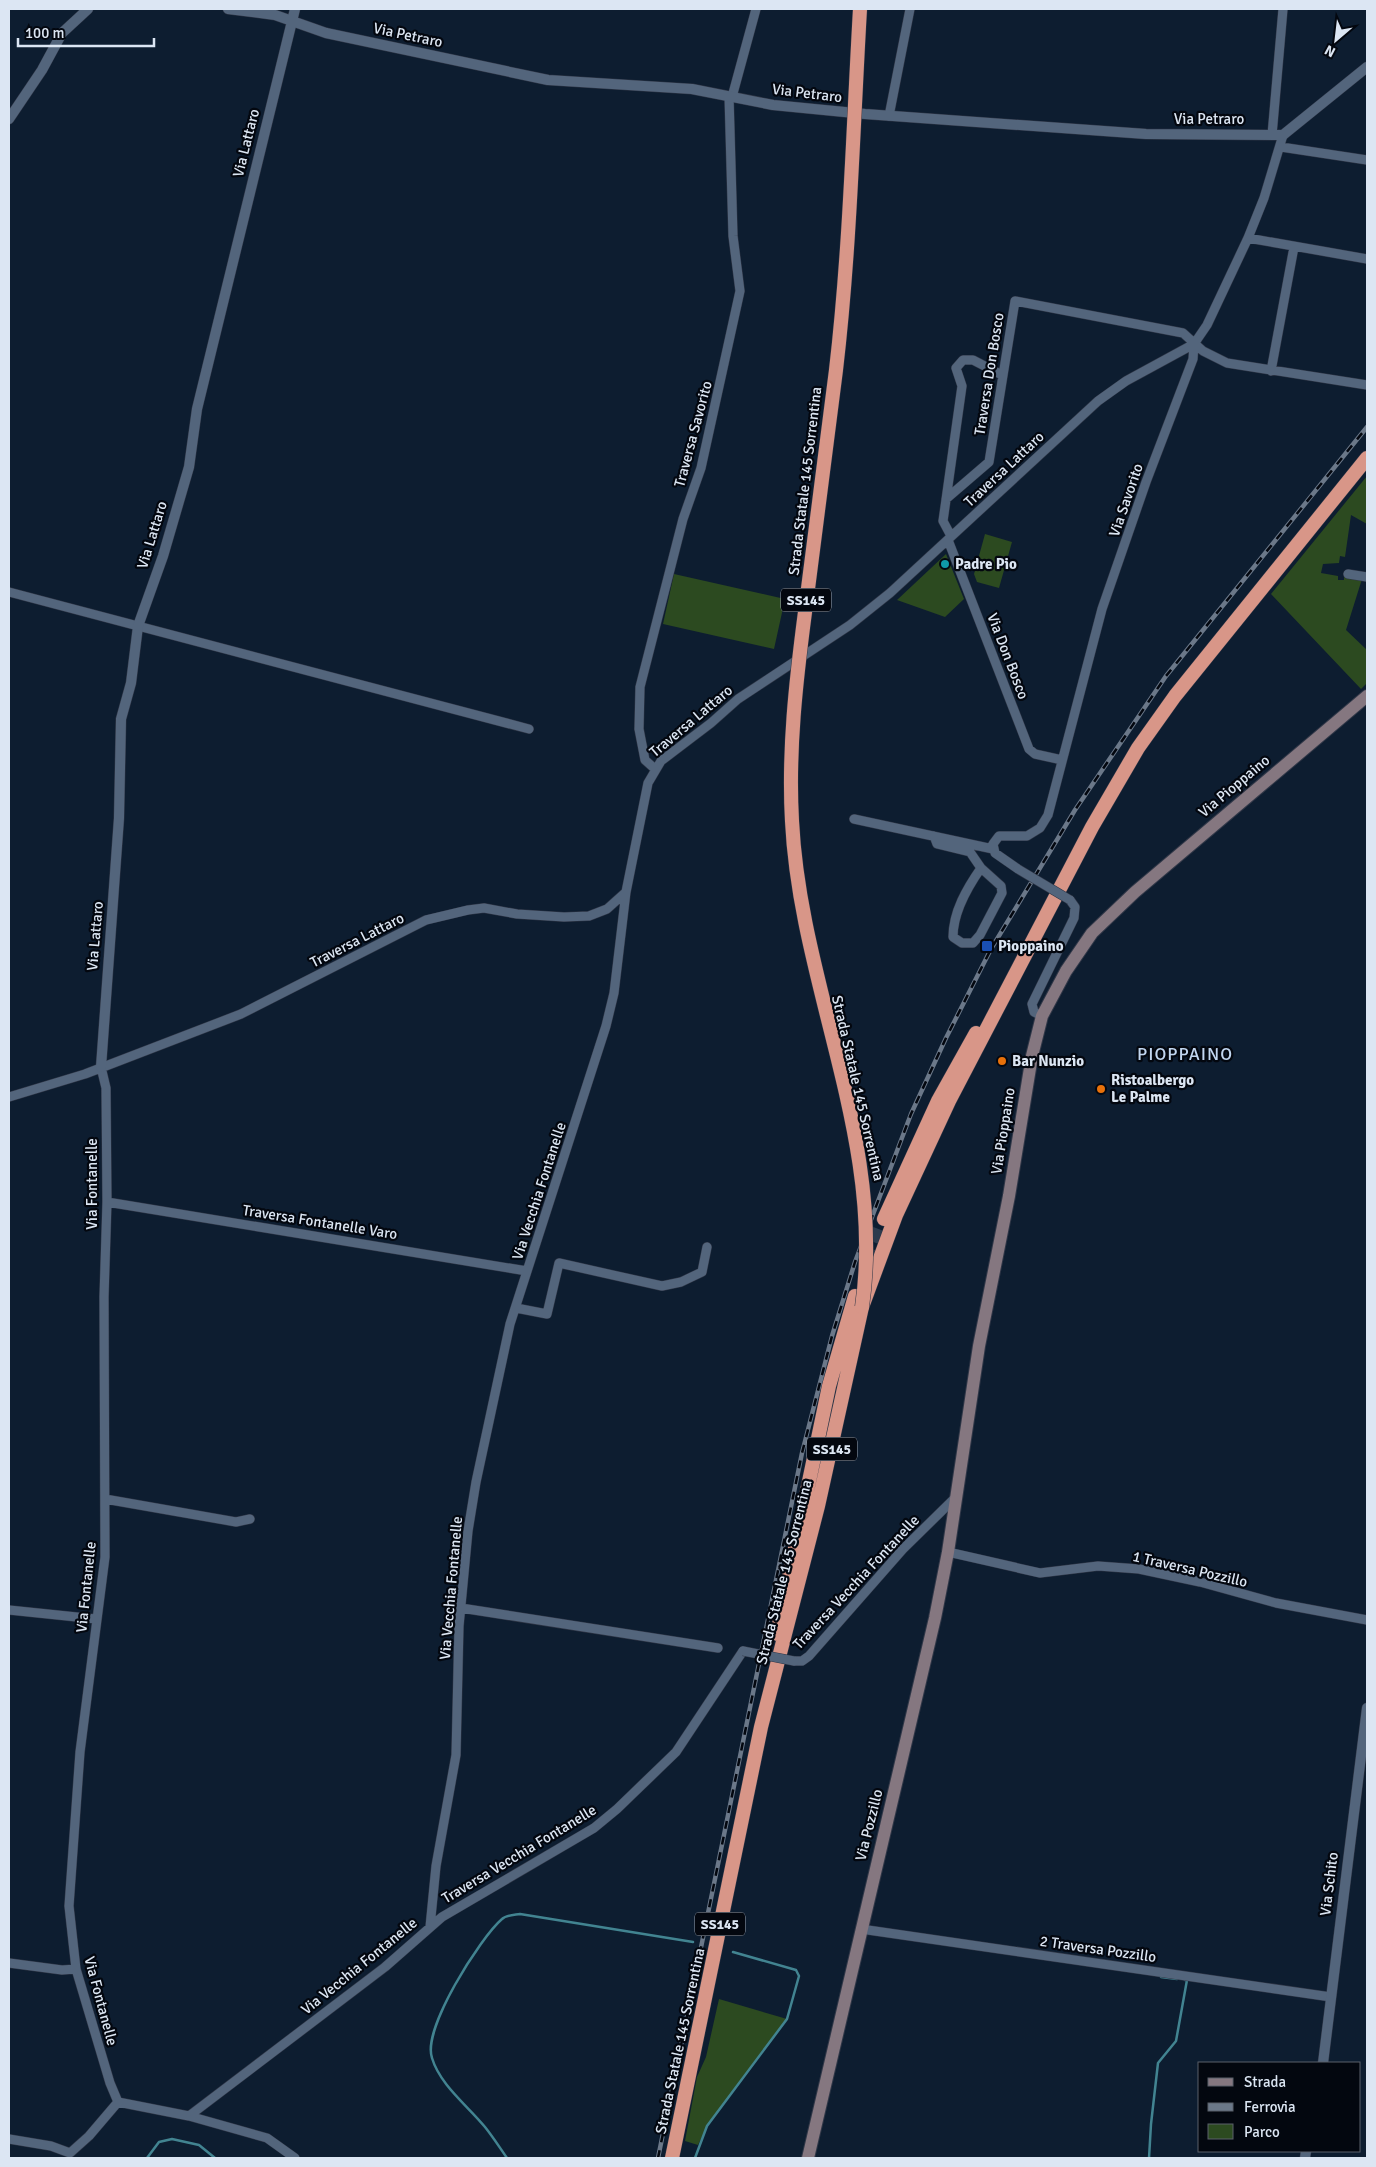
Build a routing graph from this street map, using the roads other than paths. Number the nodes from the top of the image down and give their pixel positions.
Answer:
1 (88, 9) edge
2 (228, 9) edge
3 (295, 9) edge
4 (756, 9) edge
5 (860, 9) edge
6 (910, 9) edge
7 (1282, 9) edge
8 (291, 20) junction
9 (1367, 67) edge
10 (730, 96) junction
11 (889, 116) junction
12 (9, 119) edge
13 (1277, 135) junction
14 (1281, 147) junction
15 (1367, 160) edge
16 (1248, 238) junction
17 (1294, 247) junction
18 (1367, 259) edge
19 (1194, 344) junction
20 (1271, 371) junction
21 (1002, 375) junction
22 (1367, 385) edge
23 (1367, 458) edge
24 (946, 499) junction
25 (950, 538) junction
26 (1348, 574) dead end
27 (1367, 577) edge
28 (9, 592) edge
29 (138, 626) junction
30 (1367, 696) edge
31 (529, 729) dead end
32 (1062, 760) junction
33 (655, 768) junction
34 (854, 819) dead end
35 (934, 836) junction
36 (993, 849) junction
37 (981, 868) junction
38 (626, 892) junction
39 (1013, 978) junction
40 (1042, 1016) junction
41 (101, 1067) junction
42 (9, 1097) edge
43 (107, 1202) junction
44 (884, 1218) tunnel mouth
45 (707, 1247) dead end
46 (527, 1271) junction
47 (858, 1302) junction
48 (516, 1308) junction
49 (955, 1498) junction
50 (105, 1499) junction
51 (250, 1519) dead end
52 (948, 1552) junction
53 (461, 1608) junction
54 (9, 1610) edge
55 (96, 1619) junction
56 (1367, 1620) edge
57 (718, 1648) dead end
58 (771, 1690) junction
59 (1367, 1708) edge
60 (1364, 1751) edge
61 (430, 1927) junction
62 (860, 1929) junction
63 (9, 1963) edge
64 (76, 1969) junction
65 (1331, 1997) junction
66 (1323, 2062) edge
67 (118, 2102) junction
68 (189, 2116) junction
69 (9, 2140) edge
70 (69, 2155) edge
71 (295, 2158) edge
72 (672, 2158) edge
73 (808, 2158) edge

1 - 12 street
2 - 8 street, Via Petraro
3 - 8 street, Via Lattaro
4 - 10 street, Traversa Savorito
5 - 47 highway, Strada Statale 145 Sorrentina / SS145, bridge
6 - 11 street
7 - 13 street, Via Savorito
8 - 10 street, Via Petraro
8 - 29 street, Via Lattaro
9 - 13 street
10 - 11 street, Via Petraro
10 - 33 street, Traversa Savorito
11 - 13 street, Via Petraro
13 - 14 street, Via Savorito
14 - 15 street
14 - 16 street, Via Savorito
16 - 17 street
16 - 19 street, Via Savorito
17 - 18 street
17 - 20 street
19 - 20 street
19 - 21 street, Traversa Don Bosco
19 - 25 street, Traversa Lattaro
19 - 32 street, Via Savorito
20 - 22 street
21 - 24 street, Traversa Don Bosco
21 - 24 street, Via Don Bosco
23 - 39 highway
24 - 25 street, Via Don Bosco
25 - 32 street, Via Don Bosco
25 - 33 street, Traversa Lattaro
26 - 27 street
28 - 29 street
29 - 31 street
29 - 41 street, Via Lattaro
30 - 40 main road, Via Pioppaino
32 - 36 street, Via Savorito
33 - 38 street, Traversa Lattaro
34 - 35 street
35 - 36 street
35 - 37 street
36 - 40 street, bridge
37 - 37 street
38 - 41 street, Traversa Lattaro
38 - 46 street, Via Vecchia Fontanelle
39 - 44 highway
39 - 47 highway, bridge
40 - 49 main road, Via Pioppaino
41 - 42 street, Traversa Lattaro
41 - 43 street, Via Fontanelle
43 - 46 street, Traversa Fontanelle Varo
43 - 50 street, Via Fontanelle
45 - 48 street
46 - 48 street, Via Vecchia Fontanelle
47 - 58 highway, Strada Statale 145 Sorrentina / SS145
47 - 58 highway
48 - 53 street, Via Vecchia Fontanelle
49 - 52 main road, Via Pozzillo
49 - 61 street, Traversa Vecchia Fontanelle, bridge
50 - 51 street
50 - 55 street, Via Fontanelle
52 - 56 street, 1 Traversa Pozzillo
52 - 62 main road, Via Pozzillo
53 - 57 street
53 - 61 street, Via Vecchia Fontanelle
54 - 55 street
55 - 64 street, Via Fontanelle
58 - 72 highway, Strada Statale 145 Sorrentina / SS145
59 - 60 street, Via Schito
60 - 65 street, Via Schito
61 - 68 street, Via Vecchia Fontanelle
62 - 65 street, 2 Traversa Pozzillo
62 - 73 main road, Via Pozzillo
63 - 64 street
64 - 67 street, Via Fontanelle
65 - 66 street, Via Schito
67 - 68 street
67 - 70 street
68 - 71 street
69 - 70 street

